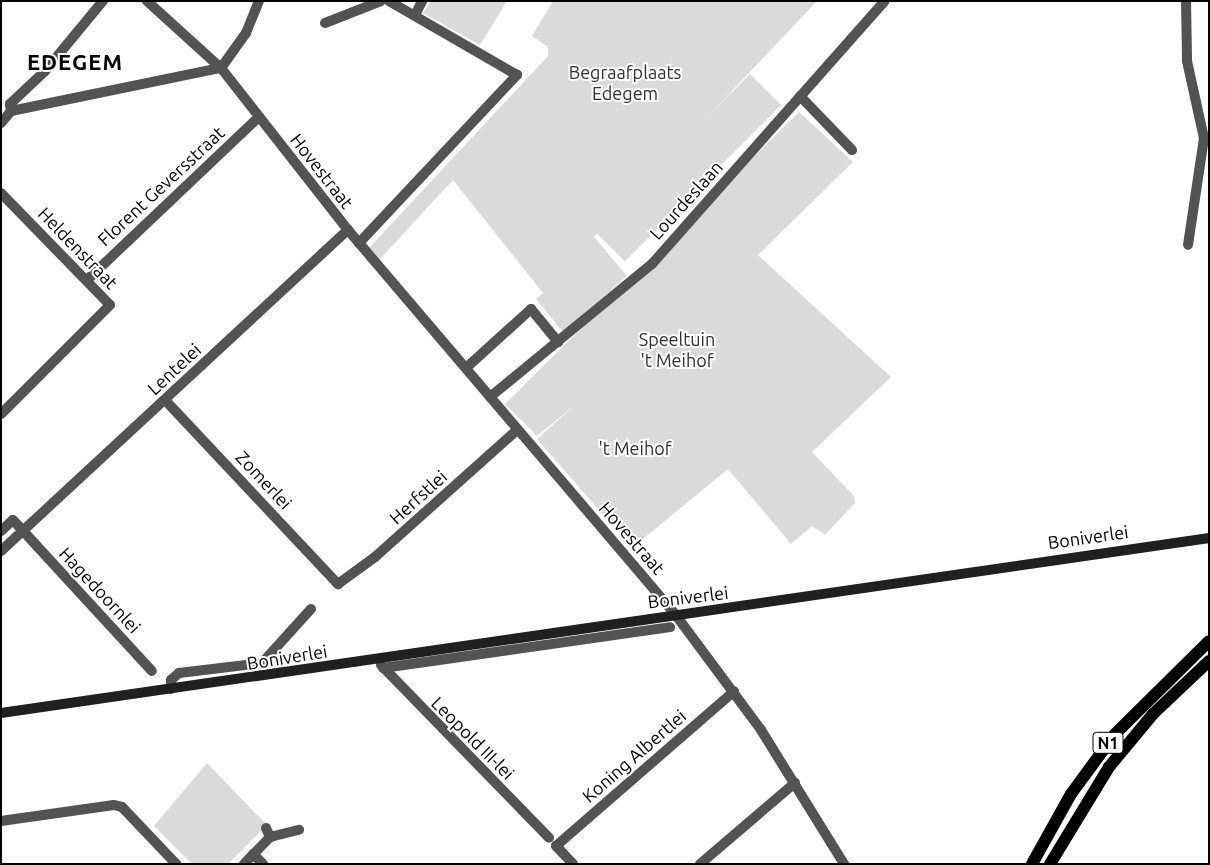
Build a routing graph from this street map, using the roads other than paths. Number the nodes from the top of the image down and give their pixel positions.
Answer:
1 (103, 1) edge
2 (147, 1) edge
3 (259, 1) edge
4 (381, 1) edge
5 (389, 1) edge
6 (422, 1) edge
7 (885, 1) edge
8 (1186, 1) edge
9 (415, 15) junction
10 (325, 23) dead end
11 (221, 68) junction
12 (800, 96) junction
13 (11, 112) junction
14 (259, 117) junction
15 (1, 123) edge
16 (852, 150) dead end
17 (1, 193) edge
18 (348, 230) junction
19 (360, 243) junction
20 (1188, 245) dead end
21 (87, 280) junction
22 (558, 342) junction
23 (466, 368) junction
24 (490, 397) junction
25 (165, 400) junction
26 (1, 414) edge
27 (517, 430) junction
28 (23, 530) junction
29 (1, 531) edge
30 (1209, 538) edge
31 (1, 551) edge
32 (338, 584) joint
33 (312, 609) dead end
34 (675, 614) junction
35 (670, 627) dead end
36 (1209, 641) edge
37 (1209, 661) edge
38 (262, 663) junction
39 (380, 664) junction
40 (152, 672) dead end
41 (268, 677) junction
42 (171, 689) junction
43 (734, 692) junction
44 (1, 713) edge
45 (795, 783) junction
46 (1, 820) edge
47 (299, 830) dead end
48 (553, 842) junction
49 (254, 854) junction
50 (176, 864) edge
51 (244, 864) edge
52 (263, 864) edge
53 (573, 864) edge
54 (700, 864) edge
55 (844, 864) edge
56 (1032, 864) edge
57 (1050, 864) edge

1 - 13 street
2 - 11 street, Hovestraat
3 - 11 street
4 - 10 street
5 - 9 street
6 - 9 street
7 - 12 street, Lourdeslaan
8 - 20 street
9 - 19 street
11 - 13 street
11 - 14 street, Hovestraat
12 - 16 street
12 - 22 street, Lourdeslaan
13 - 15 street
14 - 18 street, Hovestraat
14 - 21 street, Florent Geversstraat
17 - 21 street, Heldenstraat
18 - 19 street, Hovestraat
18 - 25 street, Lentelei
19 - 23 street, Hovestraat
21 - 26 street, Heldenstraat
22 - 23 street
22 - 24 street, Lourdeslaan
23 - 24 street, Hovestraat
24 - 27 street, Hovestraat
25 - 28 street, Lentelei
25 - 32 street, Zomerlei
27 - 32 street, Herfstlei
27 - 34 street, Hovestraat
28 - 29 street
28 - 31 street, Lentelei
28 - 40 street, Hagedoornlei
30 - 34 main road, Boniverlei
33 - 38 street
34 - 39 main road, Boniverlei
34 - 43 street, Hovestraat
35 - 39 street, Boniverlei
36 - 56 main road, N1
37 - 57 main road, N1
38 - 41 street
38 - 42 street, Boniverlei
39 - 41 main road, Boniverlei
39 - 48 street, Leopold III-lei
41 - 42 main road, Boniverlei
42 - 44 main road, Boniverlei
43 - 45 street, Hovestraat
43 - 48 street, Koning Albertlei
45 - 54 street
45 - 55 street, Hovestraat
46 - 50 street
47 - 49 street
48 - 53 street, Leopold III-lei
49 - 51 street
49 - 52 street

